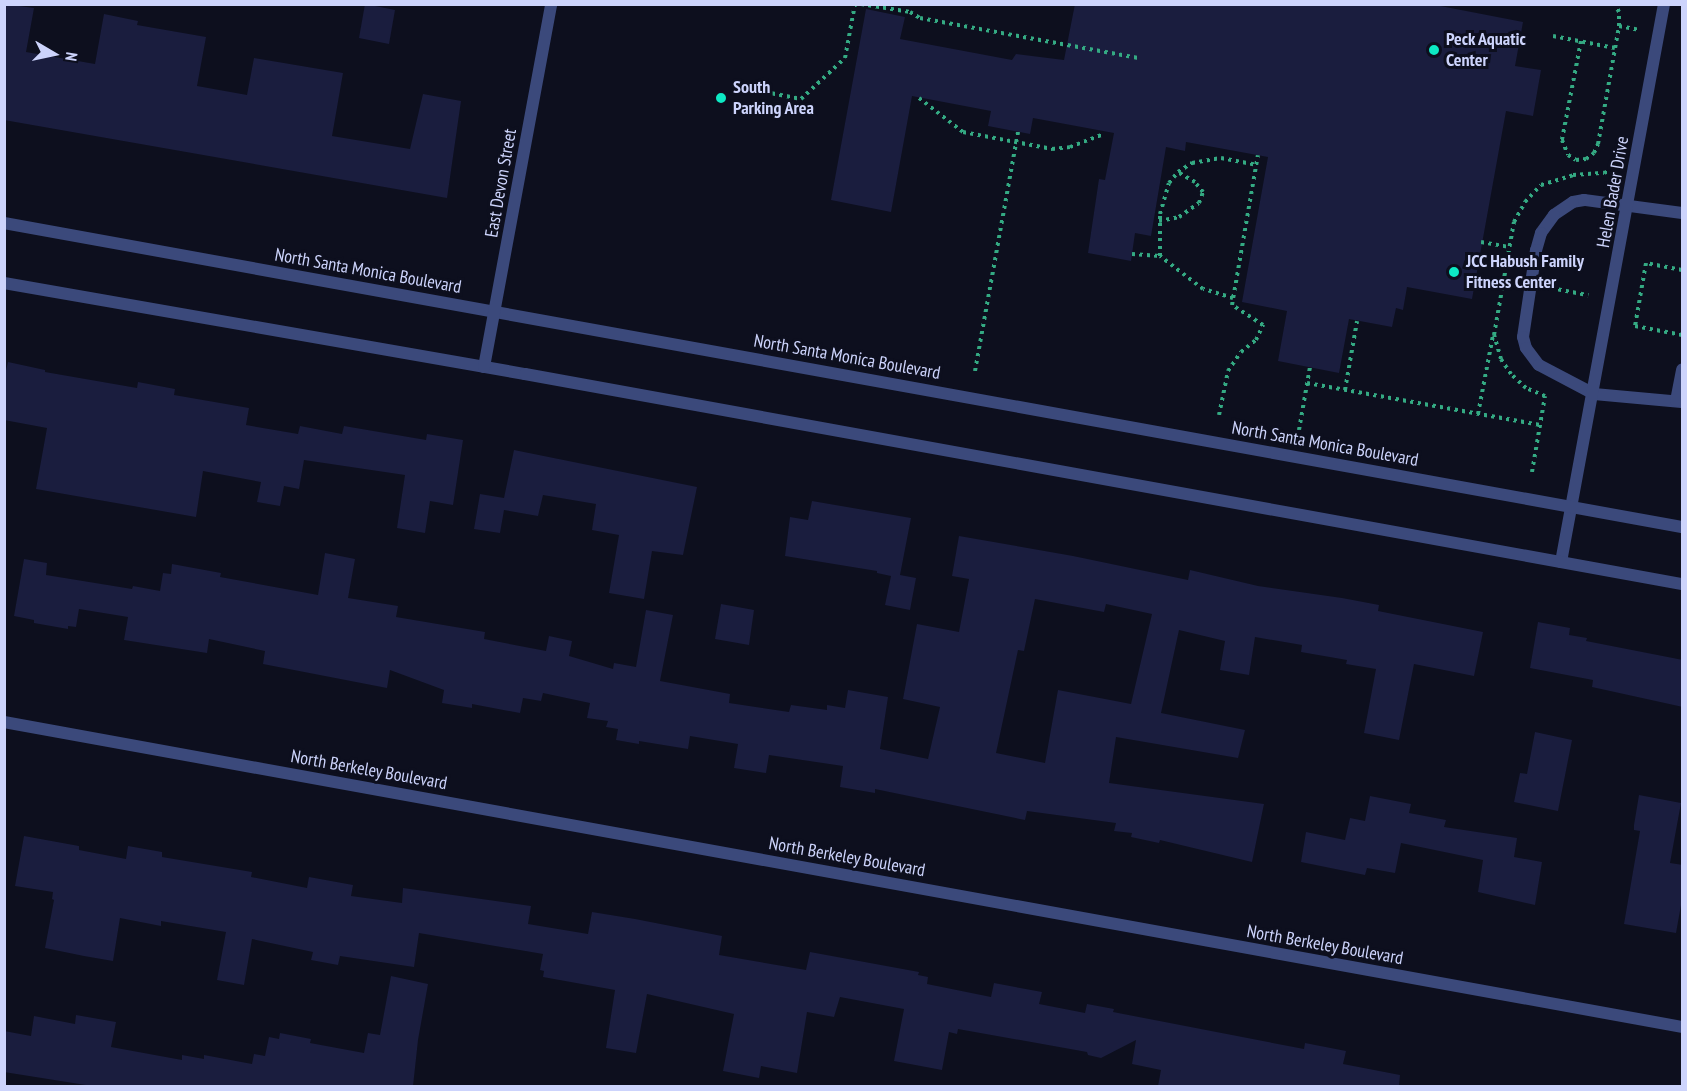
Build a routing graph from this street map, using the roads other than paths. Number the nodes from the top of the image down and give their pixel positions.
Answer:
1 (551, 4) edge
2 (1664, 4) edge
3 (1629, 204) junction
4 (1683, 213) edge
5 (4, 223) edge
6 (4, 283) edge
7 (496, 312) junction
8 (484, 367) junction
9 (1683, 370) edge
10 (1594, 394) junction
11 (1679, 402) edge
12 (1573, 507) junction
13 (1683, 527) edge
14 (1561, 562) junction
15 (1683, 584) edge
16 (4, 722) edge
17 (1683, 1027) edge

1 - 7 street, East Devon Street
2 - 3 street, Helen Bader Drive
3 - 4 street
3 - 10 street, Helen Bader Drive
3 - 10 street
5 - 7 street, North Santa Monica Boulevard
6 - 8 street
7 - 8 street, East Devon Street
7 - 12 street, North Santa Monica Boulevard
8 - 14 street
9 - 11 street
10 - 11 street
10 - 12 street, Helen Bader Drive
12 - 13 street, North Santa Monica Boulevard
12 - 14 street, Helen Bader Drive
14 - 15 street
16 - 17 street, North Berkeley Boulevard

